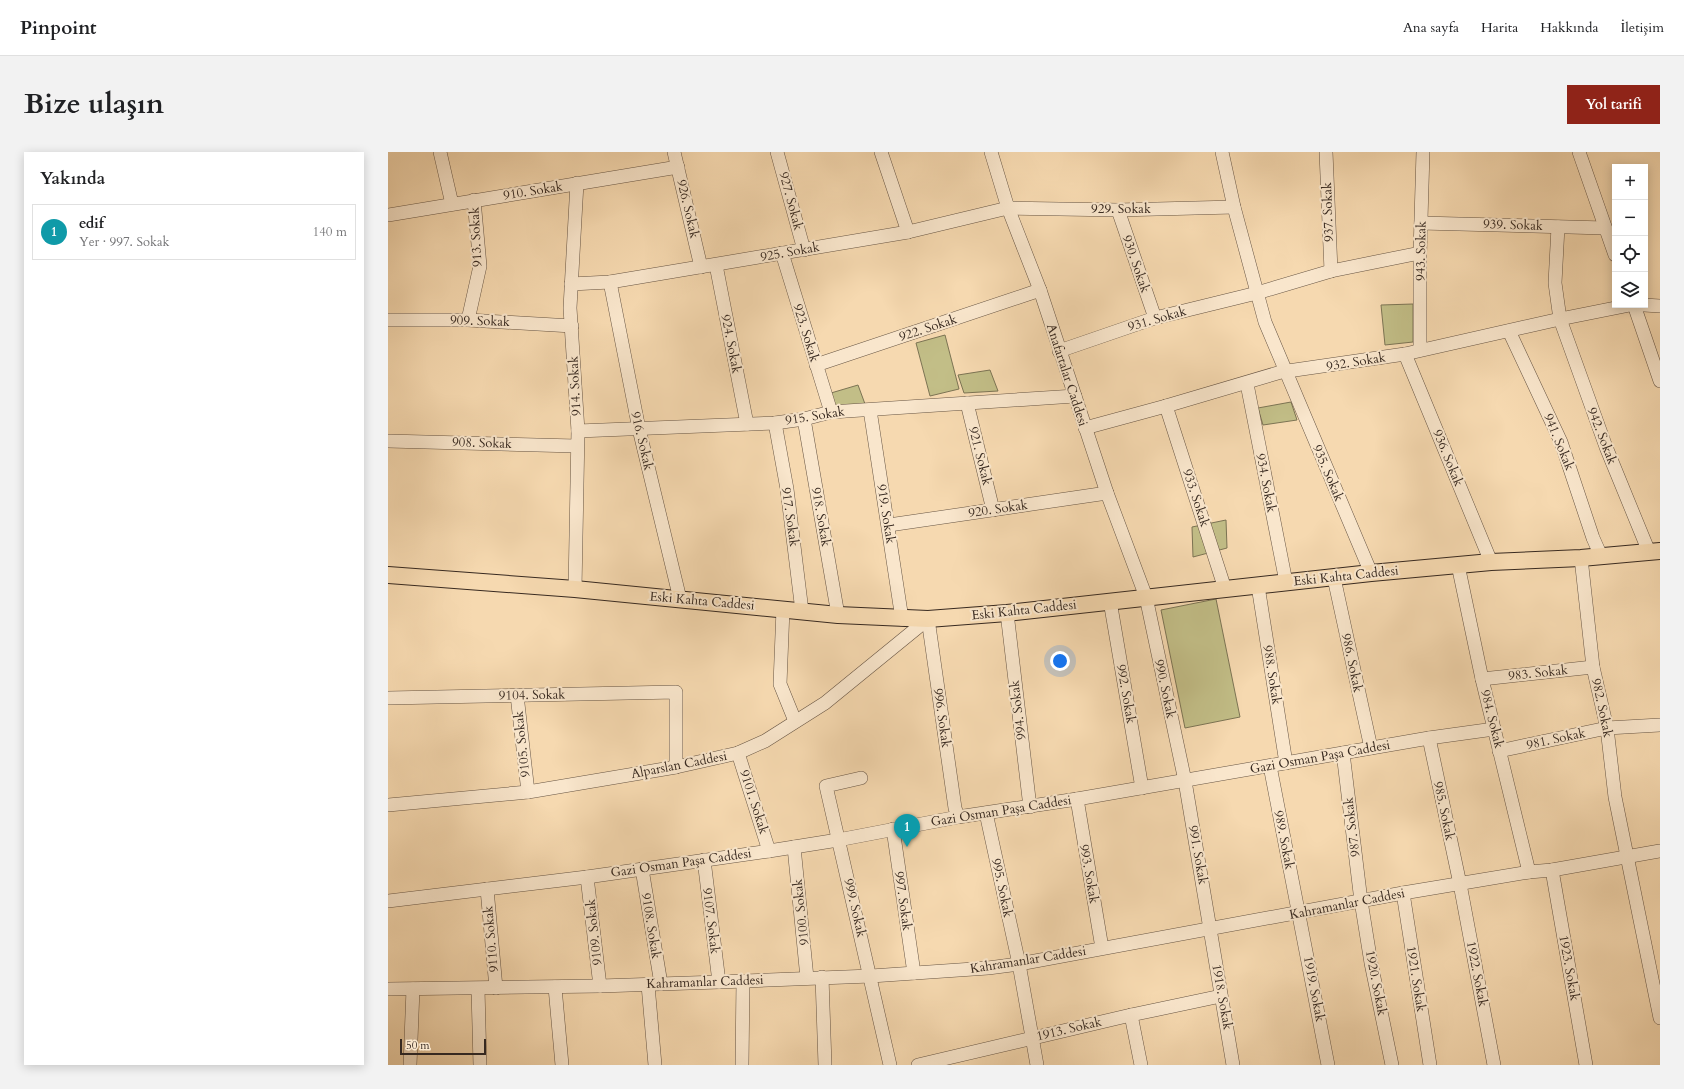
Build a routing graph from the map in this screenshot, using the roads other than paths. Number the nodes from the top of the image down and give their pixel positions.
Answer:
1 (440, 152) edge
2 (674, 152) edge
3 (778, 152) edge
4 (881, 152) edge
5 (991, 152) edge
6 (1222, 152) edge
7 (1326, 152) edge
8 (1423, 152) edge
9 (1579, 152) edge
10 (678, 167) junction
11 (577, 184) junction
12 (474, 200) junction
13 (452, 204) junction
14 (1234, 207) junction
15 (1008, 208) junction
16 (1118, 210) junction
17 (388, 215) edge
18 (1421, 223) junction
19 (1558, 226) junction
20 (1605, 228) junction
21 (908, 232) junction
22 (1612, 247) edge
23 (804, 250) junction
24 (782, 253) junction
25 (1420, 253) junction
26 (716, 265) junction
27 (701, 267) junction
28 (1331, 272) junction
29 (610, 282) junction
30 (571, 284) junction
31 (1040, 290) junction
32 (1256, 293) junction
33 (1648, 305) edge
34 (1660, 306) edge
35 (1615, 308) edge
36 (1635, 308) edge
37 (1155, 318) junction
38 (1560, 319) junction
39 (388, 320) edge
40 (468, 320) junction
41 (572, 326) junction
42 (1509, 330) junction
43 (1420, 350) junction
44 (1059, 351) junction
45 (1405, 354) junction
46 (816, 365) junction
47 (1285, 373) junction
48 (1660, 381) edge
49 (1247, 384) junction
50 (1075, 396) junction
51 (967, 403) junction
52 (1166, 406) junction
53 (870, 410) junction
54 (831, 412) junction
55 (804, 419) junction
56 (775, 423) junction
57 (747, 424) junction
58 (1085, 428) junction
59 (639, 429) junction
60 (578, 431) junction
61 (388, 441) edge
62 (576, 446) junction
63 (1107, 493) junction
64 (993, 510) junction
65 (888, 525) junction
66 (1654, 551) edge
67 (1601, 556) junction
68 (1581, 558) junction
69 (1491, 562) junction
70 (1458, 565) junction
71 (1371, 573) junction
72 (388, 575) edge
73 (1334, 578) junction
74 (1286, 582) junction
75 (1258, 586) junction
76 (575, 589) junction
77 (1225, 589) junction
78 (1146, 597) junction
79 (680, 599) junction
80 (1110, 601) junction
81 (783, 609) junction
82 (802, 611) junction
83 (1007, 612) junction
84 (838, 615) junction
85 (902, 619) junction
86 (928, 619) junction
87 (1593, 667) junction
88 (1482, 679) junction
89 (517, 695) junction
90 (388, 698) edge
91 (795, 721) junction
92 (1660, 725) edge
93 (1607, 728) junction
94 (1494, 729) junction
95 (1429, 738) junction
96 (1370, 748) junction
97 (1499, 751) junction
98 (1343, 753) junction
99 (738, 754) junction
100 (1286, 763) junction
101 (1270, 766) junction
102 (676, 767) junction
103 (861, 778) dead end
104 (1185, 780) junction
105 (1142, 788) junction
106 (528, 792) junction
107 (1077, 799) junction
108 (388, 805) edge
109 (1030, 807) junction
110 (986, 813) junction
111 (958, 817) junction
112 (893, 829) junction
113 (838, 840) junction
114 (794, 847) junction
115 (769, 851) junction
116 (1660, 851) edge
117 (1628, 858) junction
118 (704, 860) junction
119 (642, 869) junction
120 (1552, 870) junction
121 (1529, 872) junction
122 (588, 877) junction
123 (1460, 884) junction
124 (487, 889) junction
125 (1403, 893) junction
126 (388, 901) edge
127 (1360, 901) junction
128 (1299, 914) junction
129 (1211, 930) junction
130 (1102, 948) junction
131 (1019, 964) junction
132 (914, 973) junction
133 (870, 976) junction
134 (822, 977) junction
135 (808, 978) junction
136 (743, 981) junction
137 (719, 982) junction
138 (655, 984) junction
139 (600, 986) junction
140 (555, 987) junction
141 (496, 988) junction
142 (388, 989) edge
143 (414, 989) junction
144 (478, 989) junction
145 (1221, 996) junction
146 (1131, 1015) junction
147 (1660, 1018) edge
148 (1031, 1038) junction
149 (410, 1065) edge
150 (480, 1065) edge
151 (562, 1065) edge
152 (655, 1065) edge
153 (742, 1065) edge
154 (825, 1065) edge
155 (890, 1065) edge
156 (918, 1065) edge
157 (1037, 1065) edge
158 (1141, 1065) edge
159 (1233, 1065) edge
160 (1328, 1065) edge
161 (1392, 1065) edge
162 (1430, 1065) edge
163 (1494, 1065) edge
164 (1586, 1065) edge

1 - 13 street
2 - 10 street, 926. Sokak
3 - 23 street, 927. Sokak
4 - 21 street
5 - 15 street, Anafartalar Caddesi
6 - 14 street
7 - 28 street, 937. Sokak
8 - 18 street, 943. Sokak
9 - 20 street
10 - 11 street, 910. Sokak
10 - 27 street, 926. Sokak
11 - 12 street, 910. Sokak
11 - 30 street, 914. Sokak
12 - 13 street, 910. Sokak
12 - 40 street, 913. Sokak
13 - 17 street, 910. Sokak
14 - 16 street, 929. Sokak
14 - 32 street
15 - 16 street, 929. Sokak
15 - 21 street, 925. Sokak
15 - 31 street, Anafartalar Caddesi
16 - 37 street, 930. Sokak
18 - 19 street, 939. Sokak
18 - 25 street, 943. Sokak
19 - 20 street, 939. Sokak
19 - 38 street, 942. Sokak
20 - 22 street
21 - 23 street, 925. Sokak
23 - 24 street, 925. Sokak
24 - 26 street, 925. Sokak
24 - 46 street, 923. Sokak
25 - 28 street, 931. Sokak
25 - 43 street, 943. Sokak
26 - 27 street, 925. Sokak
26 - 57 street, 924. Sokak
27 - 29 street, 925. Sokak
28 - 32 street, 931. Sokak
29 - 30 street, 925. Sokak
29 - 59 street, 916. Sokak
30 - 41 street, 914. Sokak
31 - 44 street, Anafartalar Caddesi
31 - 46 street, 922. Sokak
32 - 37 street, 931. Sokak
32 - 47 street, 935. Sokak
33 - 34 street
35 - 38 street, 932. Sokak
36 - 48 street
37 - 44 street, 931. Sokak
38 - 42 street, 932. Sokak
38 - 66 street, 942. Sokak
39 - 40 street, 909. Sokak
40 - 41 street, 909. Sokak
41 - 60 street, 914. Sokak
42 - 43 street, 932. Sokak
42 - 67 street, 941. Sokak
43 - 45 street, 932. Sokak
44 - 50 street, Anafartalar Caddesi
45 - 47 street, 932. Sokak
45 - 69 street, 936. Sokak
46 - 54 street, 923. Sokak
47 - 49 street, 932. Sokak
47 - 71 street, 935. Sokak
49 - 52 street, 932. Sokak
49 - 74 street, 934. Sokak
50 - 51 street, 915. Sokak
50 - 58 street, Anafartalar Caddesi
51 - 53 street, 915. Sokak
51 - 64 street, 921. Sokak
52 - 58 street, 932. Sokak
52 - 77 street, 933. Sokak
53 - 54 street, 915. Sokak
53 - 65 street, 919. Sokak
54 - 55 street, 915. Sokak
55 - 56 street, 915. Sokak
55 - 84 street, 918. Sokak
56 - 57 street, 915. Sokak
56 - 82 street, 917. Sokak
57 - 59 street, 915. Sokak
58 - 63 street, Anafartalar Caddesi
59 - 60 street, 915. Sokak
59 - 79 street, 916. Sokak
60 - 62 street, 914. Sokak
61 - 62 street, 908. Sokak
62 - 76 street, 914. Sokak
63 - 64 street, 920. Sokak
63 - 78 street, Anafartalar Caddesi
64 - 65 street, 920. Sokak
65 - 85 street, 919. Sokak
66 - 67 main road, Eski Kahta Caddesi
67 - 68 main road, Eski Kahta Caddesi
68 - 69 main road, Eski Kahta Caddesi
68 - 87 street, 982. Sokak
69 - 70 main road, Eski Kahta Caddesi
70 - 71 main road, Eski Kahta Caddesi
70 - 88 street, 984. Sokak
71 - 73 main road, Eski Kahta Caddesi
72 - 76 main road, Eski Kahta Caddesi
73 - 74 main road, Eski Kahta Caddesi
73 - 96 street, 986. Sokak
74 - 75 main road, Eski Kahta Caddesi
75 - 77 main road, Eski Kahta Caddesi
75 - 100 street, 988. Sokak
76 - 79 main road, Eski Kahta Caddesi
77 - 78 main road, Eski Kahta Caddesi
78 - 80 main road, Eski Kahta Caddesi
78 - 104 street, 990. Sokak
79 - 81 main road, Eski Kahta Caddesi
80 - 83 main road, Eski Kahta Caddesi
80 - 105 street, 992. Sokak
81 - 82 main road, Eski Kahta Caddesi
81 - 91 street
82 - 84 main road, Eski Kahta Caddesi
83 - 86 main road, Eski Kahta Caddesi
83 - 109 street, 994. Sokak
84 - 85 main road, Eski Kahta Caddesi
85 - 86 main road, Eski Kahta Caddesi
86 - 91 street, Alparslan Caddesi
86 - 111 street, 996. Sokak
87 - 88 street, 983. Sokak
87 - 93 street, 982. Sokak
88 - 94 street, 984. Sokak
89 - 90 street, 9104. Sokak
89 - 102 street, 9104. Sokak
89 - 106 street, 9105. Sokak
91 - 99 street, Alparslan Caddesi
92 - 93 street, 981. Sokak
93 - 97 street, 981. Sokak
93 - 117 street, 982. Sokak
94 - 95 street, Gazi Osman Paşa Caddesi
94 - 97 street, 984. Sokak
95 - 96 street, Gazi Osman Paşa Caddesi
95 - 123 street, 985. Sokak
96 - 98 street, Gazi Osman Paşa Caddesi
97 - 121 street, 984. Sokak
98 - 100 street, Gazi Osman Paşa Caddesi
98 - 127 street, 987. Sokak
99 - 102 street, Alparslan Caddesi
99 - 115 street, 9101. Sokak
100 - 101 street, Gazi Osman Paşa Caddesi
101 - 104 street, Gazi Osman Paşa Caddesi
101 - 128 street, 989. Sokak
102 - 106 street, Alparslan Caddesi
103 - 113 street, 999. Sokak
104 - 105 street, Gazi Osman Paşa Caddesi
104 - 129 street, 991. Sokak
105 - 107 street, Gazi Osman Paşa Caddesi
106 - 108 street, Alparslan Caddesi
107 - 109 street, Gazi Osman Paşa Caddesi
107 - 130 street, 993. Sokak
109 - 110 street, Gazi Osman Paşa Caddesi
110 - 111 street, Gazi Osman Paşa Caddesi
110 - 131 street, 995. Sokak
111 - 112 street, Gazi Osman Paşa Caddesi
112 - 113 street, Gazi Osman Paşa Caddesi
112 - 132 street, 997. Sokak
113 - 114 street, Gazi Osman Paşa Caddesi
113 - 133 street, 999. Sokak
114 - 115 street, Gazi Osman Paşa Caddesi
114 - 135 street, 9100. Sokak
115 - 118 street, Gazi Osman Paşa Caddesi
116 - 117 street, Kahramanlar Caddesi
117 - 120 street, Kahramanlar Caddesi
117 - 147 street, 982. Sokak
118 - 119 street, Gazi Osman Paşa Caddesi
118 - 137 street, 9107. Sokak
119 - 122 street, Gazi Osman Paşa Caddesi
119 - 138 street, 9108. Sokak
120 - 121 street, Kahramanlar Caddesi
120 - 164 street, 1923. Sokak
121 - 123 street, Kahramanlar Caddesi
122 - 124 street, Gazi Osman Paşa Caddesi
122 - 139 street, 9109. Sokak
123 - 125 street, Kahramanlar Caddesi
123 - 163 street, 1922. Sokak
124 - 126 street, Gazi Osman Paşa Caddesi
124 - 141 street, 9110. Sokak
125 - 127 street, Kahramanlar Caddesi
125 - 162 street, 1921. Sokak
127 - 128 street, Kahramanlar Caddesi
127 - 161 street, 1920. Sokak
128 - 129 street, Kahramanlar Caddesi
128 - 160 street, 1919. Sokak
129 - 130 street, Kahramanlar Caddesi
129 - 145 street, 1918. Sokak
130 - 131 street, Kahramanlar Caddesi
131 - 132 street, Kahramanlar Caddesi
131 - 148 street, 995. Sokak
132 - 133 street, Kahramanlar Caddesi
133 - 134 street, Kahramanlar Caddesi
133 - 155 street, 999. Sokak
134 - 135 street, Kahramanlar Caddesi
134 - 154 street
135 - 136 street, Kahramanlar Caddesi
136 - 137 street, Kahramanlar Caddesi
136 - 153 street
137 - 138 street, Kahramanlar Caddesi
138 - 139 street, Kahramanlar Caddesi
138 - 152 street, 9108. Sokak
139 - 140 street, Kahramanlar Caddesi
140 - 141 street, Kahramanlar Caddesi
140 - 151 street
141 - 144 street, Kahramanlar Caddesi
142 - 143 street, Kahramanlar Caddesi
143 - 144 street, Kahramanlar Caddesi
143 - 149 street
144 - 150 street
145 - 146 street, 1913. Sokak
145 - 159 street, 1918. Sokak
146 - 148 street, 1913. Sokak
146 - 158 street
148 - 156 street, 1913. Sokak
148 - 157 street, 995. Sokak

